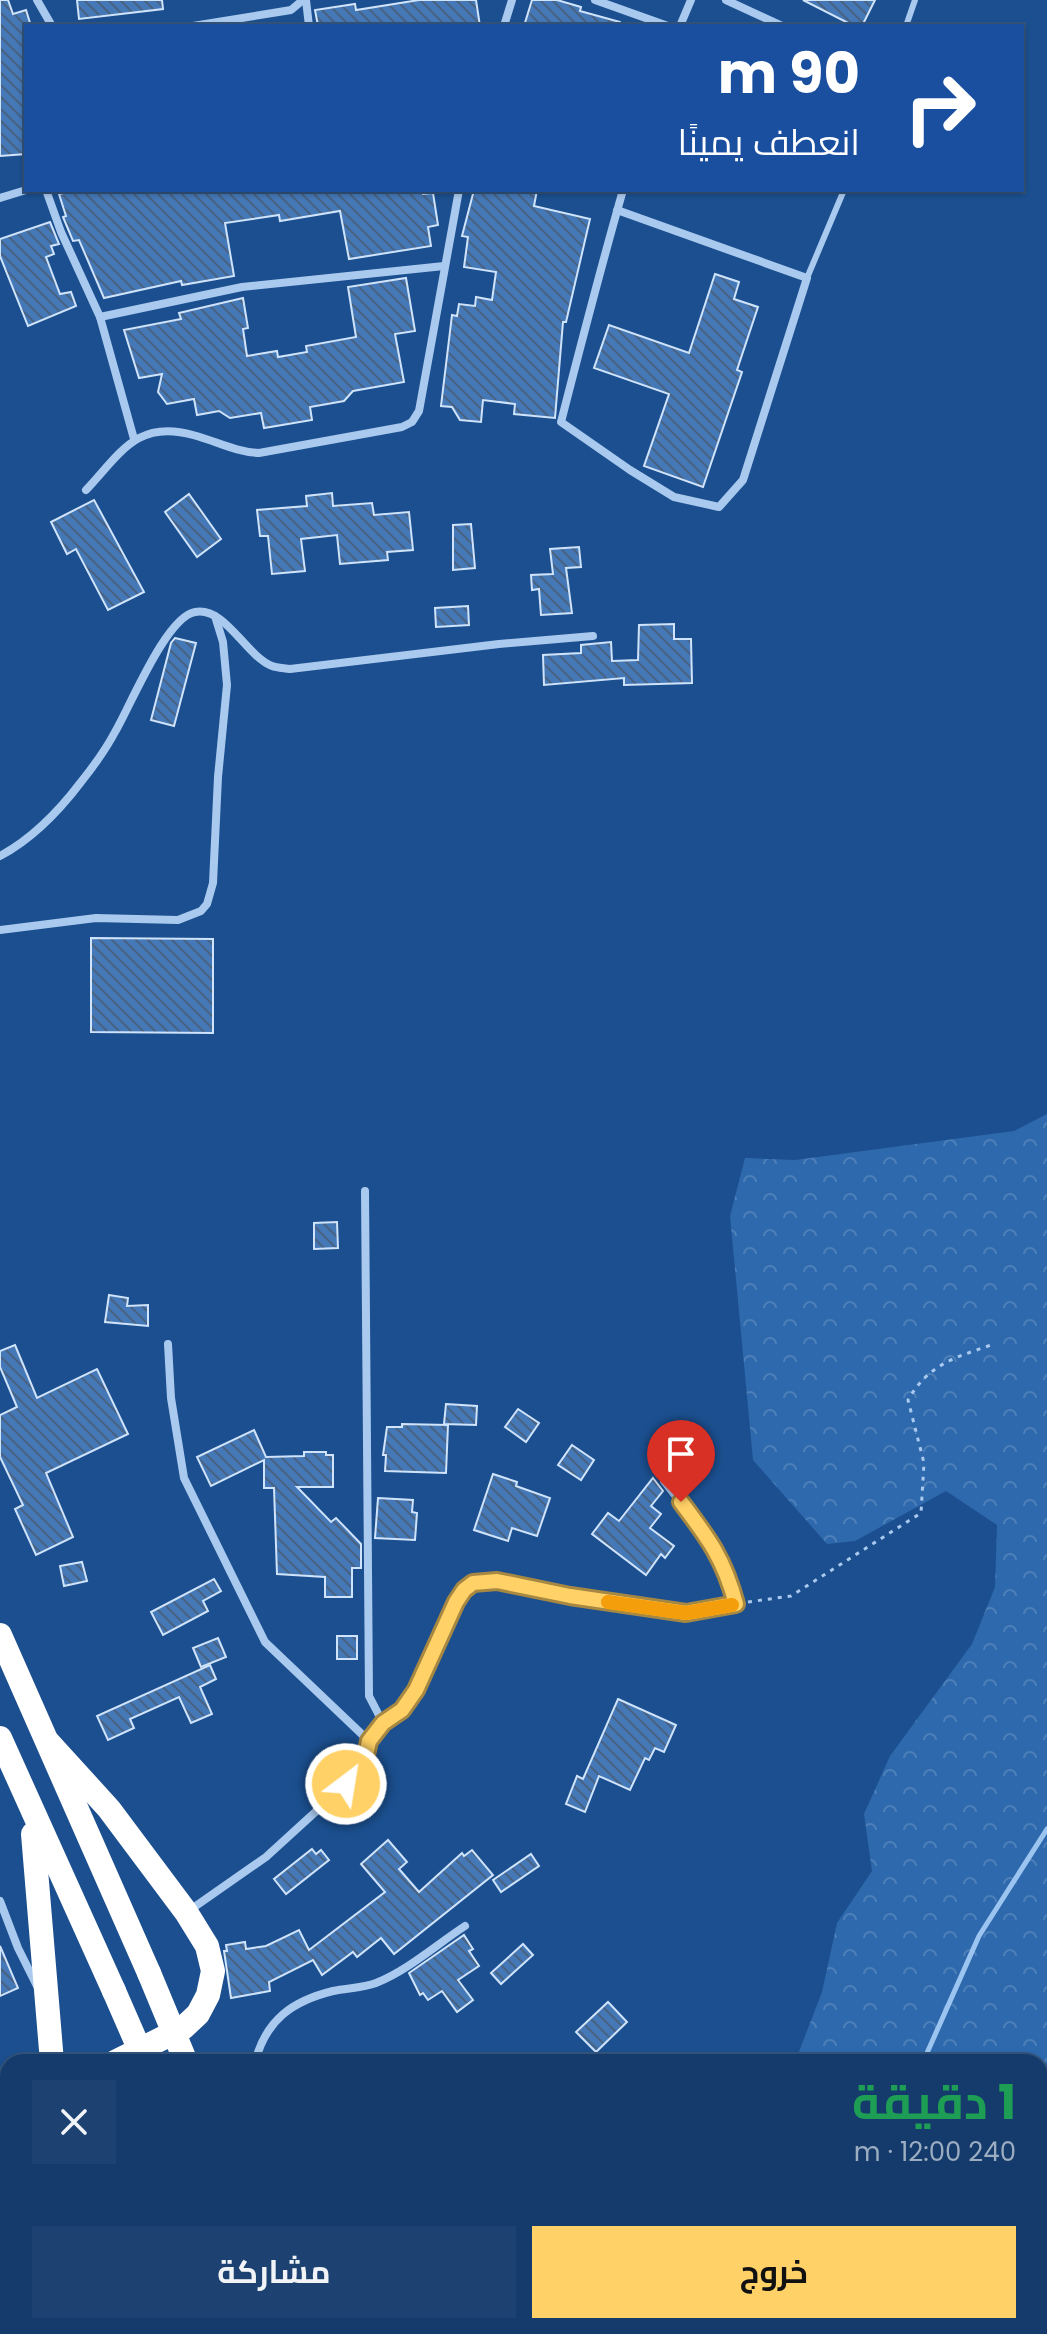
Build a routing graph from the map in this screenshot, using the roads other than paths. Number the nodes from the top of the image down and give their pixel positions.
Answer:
1 (37, 0) edge
2 (304, 0) edge
3 (512, 0) edge
4 (595, 0) edge
5 (691, 0) edge
6 (726, 0) edge
7 (915, 0) edge
8 (51, 24) edge
9 (205, 24) edge
10 (309, 24) edge
11 (505, 24) edge
12 (662, 24) edge
13 (681, 24) edge
14 (778, 24) edge
15 (907, 24) edge
16 (24, 191) edge
17 (47, 192) edge
18 (459, 192) edge
19 (622, 192) edge
20 (843, 192) edge
21 (0, 198) edge
22 (617, 210) junction
23 (444, 266) junction
24 (807, 278) junction
25 (100, 317) junction
26 (134, 439) junction
27 (86, 490) dead end
28 (215, 615) junction
29 (593, 636) dead end
30 (0, 856) edge
31 (0, 930) edge
32 (365, 1191) dead end
33 (168, 1344) dead end
34 (664, 1481) dead end
35 (0, 1635) edge
36 (383, 1723) junction
37 (0, 1738) edge
38 (369, 1741) junction
39 (49, 1743) junction
40 (31, 1811) junction
41 (151, 1869) junction
42 (114, 1889) junction
43 (0, 1901) edge
44 (75, 1908) junction
45 (40, 1910) junction
46 (186, 1912) junction
47 (465, 1926) dead end
48 (49, 2010) junction
49 (52, 2054) edge
50 (131, 2054) edge
51 (142, 2054) edge
52 (183, 2054) edge
53 (257, 2054) edge

1 - 8 street
2 - 9 street
2 - 10 street
3 - 11 street
4 - 12 street
5 - 13 street
6 - 14 street
7 - 15 lane
16 - 21 street
17 - 25 street
18 - 23 street
19 - 22 street
20 - 24 lane
22 - 24 street
22 - 24 street
23 - 25 street
23 - 26 street
25 - 26 street
26 - 27 street
28 - 29 street
28 - 30 street
28 - 31 street
32 - 36 street
33 - 38 street
34 - 36 street
35 - 39 highway
36 - 38 street
37 - 40 highway
38 - 46 street
39 - 41 highway
39 - 42 highway
40 - 44 highway
40 - 45 highway
41 - 42 highway
41 - 46 highway
42 - 52 highway, bridge
43 - 48 street
44 - 45 highway
44 - 51 highway, bridge
45 - 48 highway
46 - 50 highway
47 - 53 street
48 - 49 highway

